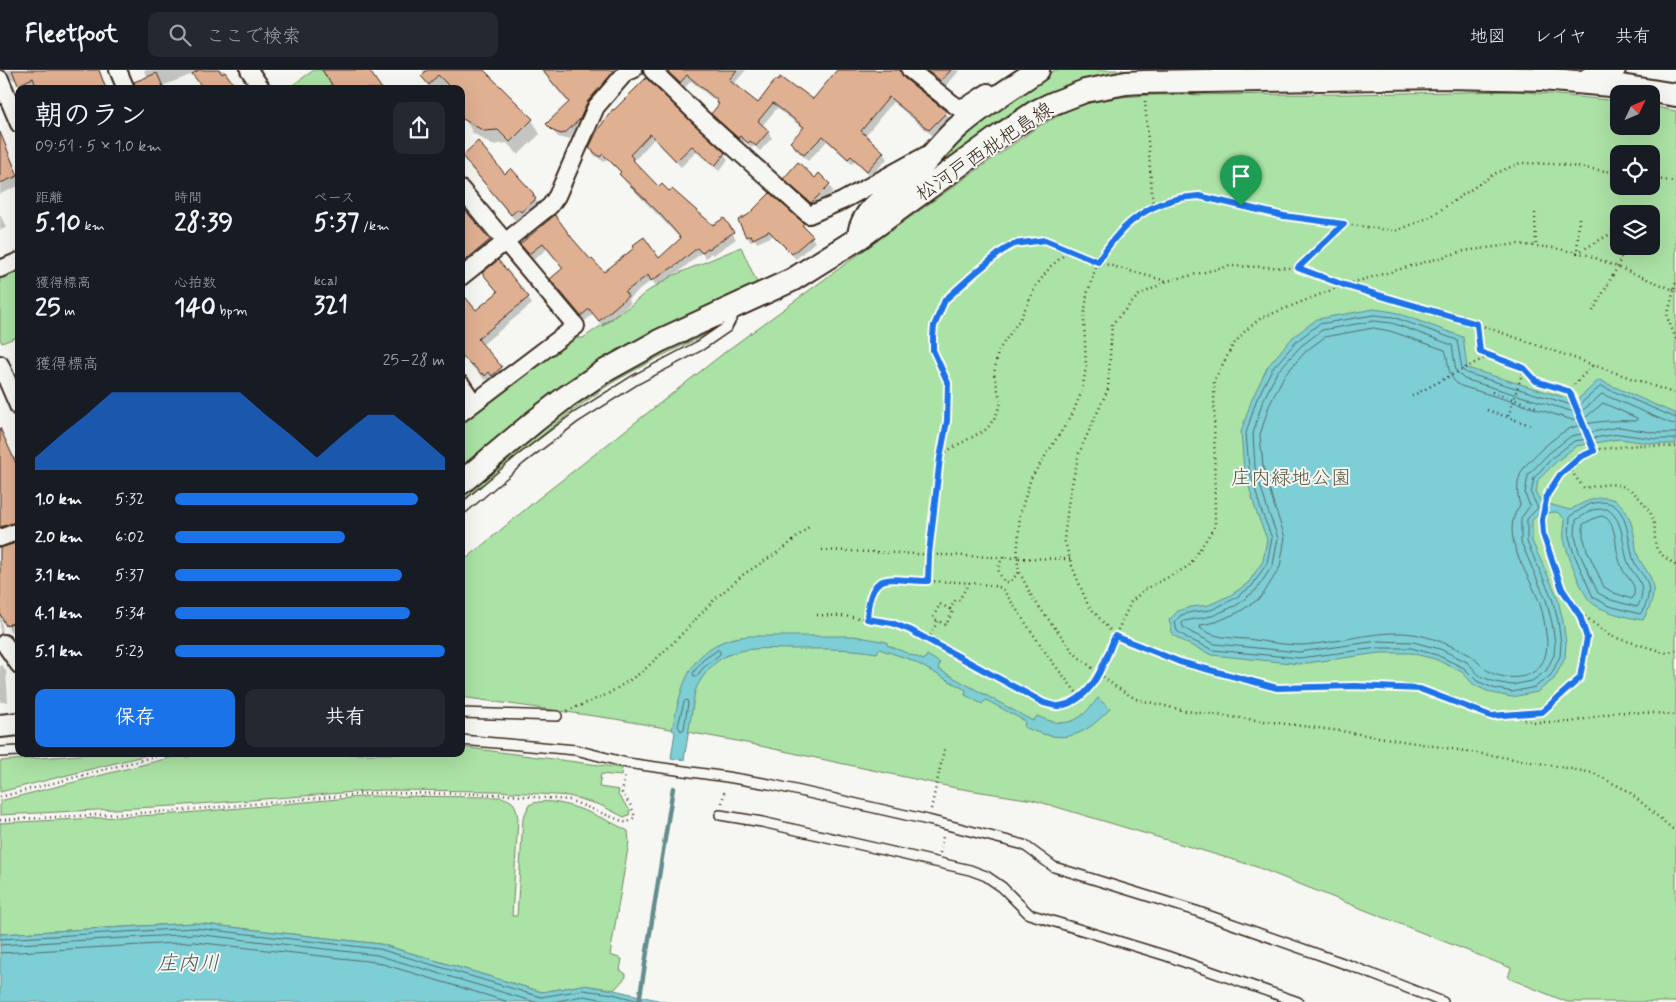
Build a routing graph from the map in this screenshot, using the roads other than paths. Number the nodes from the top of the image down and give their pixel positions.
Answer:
1 (118, 70) edge
2 (249, 70) edge
3 (652, 70) edge
4 (1023, 70) edge
5 (1038, 70) edge
6 (1617, 70) edge
7 (628, 71) edge
8 (915, 71) edge
9 (0, 79) edge
10 (1578, 82) junction
11 (124, 85) edge
12 (259, 85) edge
13 (1676, 95) edge
14 (15, 115) edge
15 (938, 149) junction
16 (465, 194) edge
17 (859, 238) junction
18 (506, 242) junction
19 (15, 263) edge
20 (0, 269) edge
21 (465, 275) edge
22 (738, 306) junction
23 (0, 364) edge
24 (15, 399) edge
25 (468, 408) edge
26 (465, 480) edge
27 (465, 507) edge
28 (15, 532) edge
29 (0, 538) edge
30 (8, 642) edge
31 (15, 657) edge
32 (465, 714) edge
33 (557, 716) road end
34 (465, 740) edge
35 (15, 751) edge
36 (0, 752) edge
37 (720, 815) road end
38 (1298, 1002) edge
39 (1443, 1002) edge

1 - 11 street
2 - 12 street
3 - 15 street
4 - 8 street
5 - 15 main road
6 - 10 street
7 - 18 street
9 - 14 street
10 - 13 main road, 松河戸西枇杷島線
10 - 17 main road, 松河戸西枇杷島線
15 - 17 main road
16 - 18 street
17 - 22 main road, 松河戸西枇杷島線
18 - 21 street
18 - 25 street
19 - 20 street
22 - 26 main road, 松河戸西枇杷島線
22 - 27 lane
23 - 24 street
28 - 29 street
30 - 31 street
32 - 33 lane
34 - 39 lane
35 - 36 lane
37 - 38 lane

